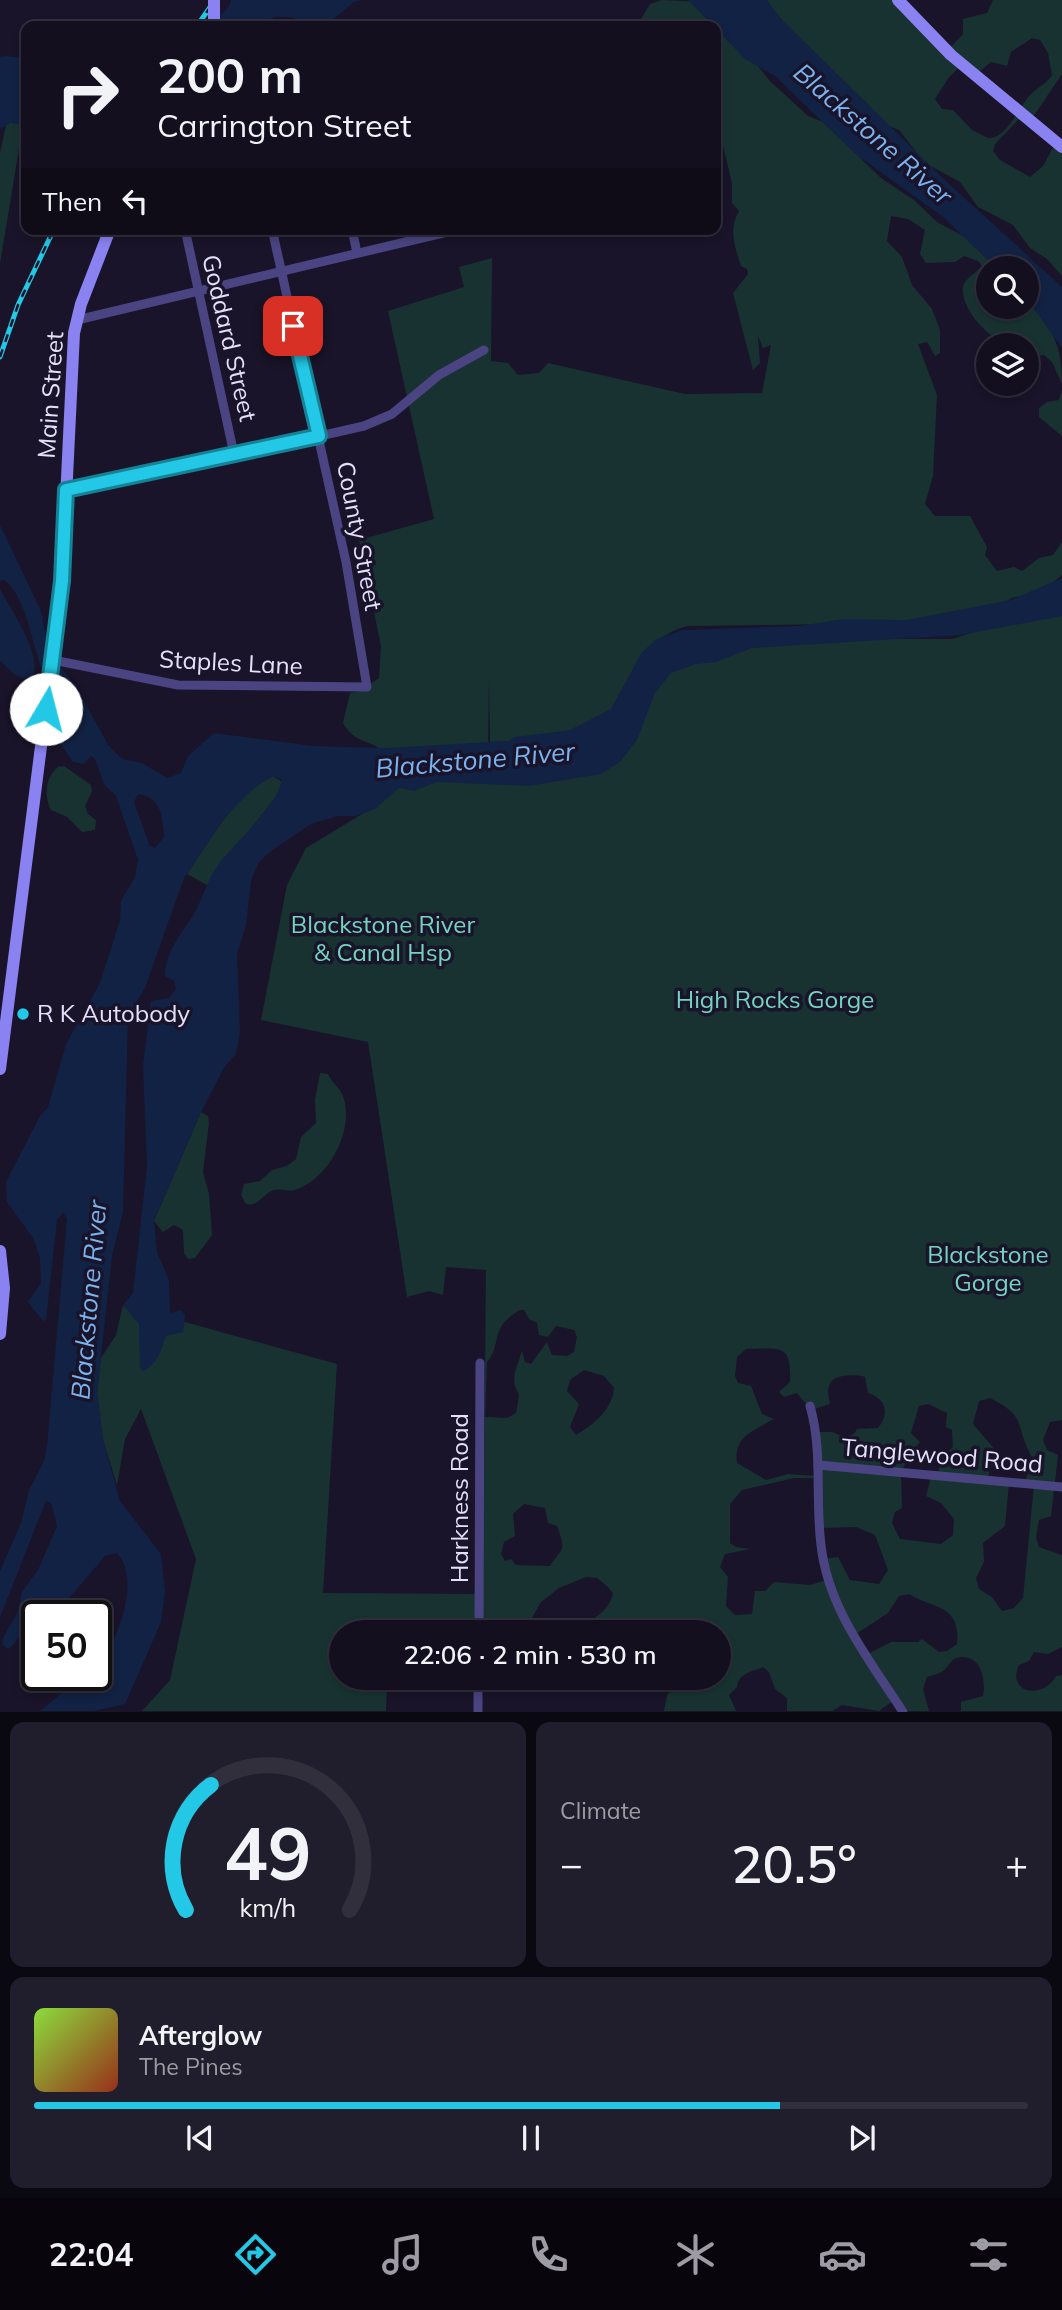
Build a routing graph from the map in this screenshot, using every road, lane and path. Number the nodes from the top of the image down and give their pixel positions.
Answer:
1 (214, 0) edge
2 (898, 0) edge
3 (214, 21) edge
4 (1062, 147) edge
5 (108, 235) edge
6 (186, 235) edge
7 (273, 235) edge
8 (353, 235) edge
9 (429, 235) edge
10 (357, 253) junction
11 (282, 270) junction
12 (198, 290) junction
13 (77, 320) junction
14 (484, 350) dead end
15 (319, 436) junction
16 (234, 454) junction
17 (66, 490) junction
18 (56, 661) junction
19 (367, 687) joint
20 (0, 1069) edge
21 (0, 1251) edge
22 (0, 1334) edge
23 (480, 1363) dead end
24 (810, 1406) dead end
25 (818, 1465) junction
26 (1062, 1487) edge
27 (478, 1620) edge
28 (478, 1690) edge
29 (478, 1712) edge
30 (903, 1712) edge

1 - 3 main road, bridge
2 - 4 main road
5 - 13 main road, Main Street
6 - 12 street, Goddard Street
7 - 11 street, County Street
8 - 10 street
9 - 10 street
10 - 11 street
11 - 12 street
11 - 15 street, County Street
12 - 13 street
12 - 16 street, Goddard Street
13 - 17 main road, Main Street
14 - 15 street
15 - 16 street
15 - 19 street, County Street
16 - 17 street
17 - 18 main road, Main Street
18 - 19 street, Staples Lane
18 - 20 main road, Main Street
21 - 22 main road
23 - 27 street, Harkness Road
24 - 25 street
25 - 26 street, Tanglewood Road
25 - 30 street
28 - 29 street

